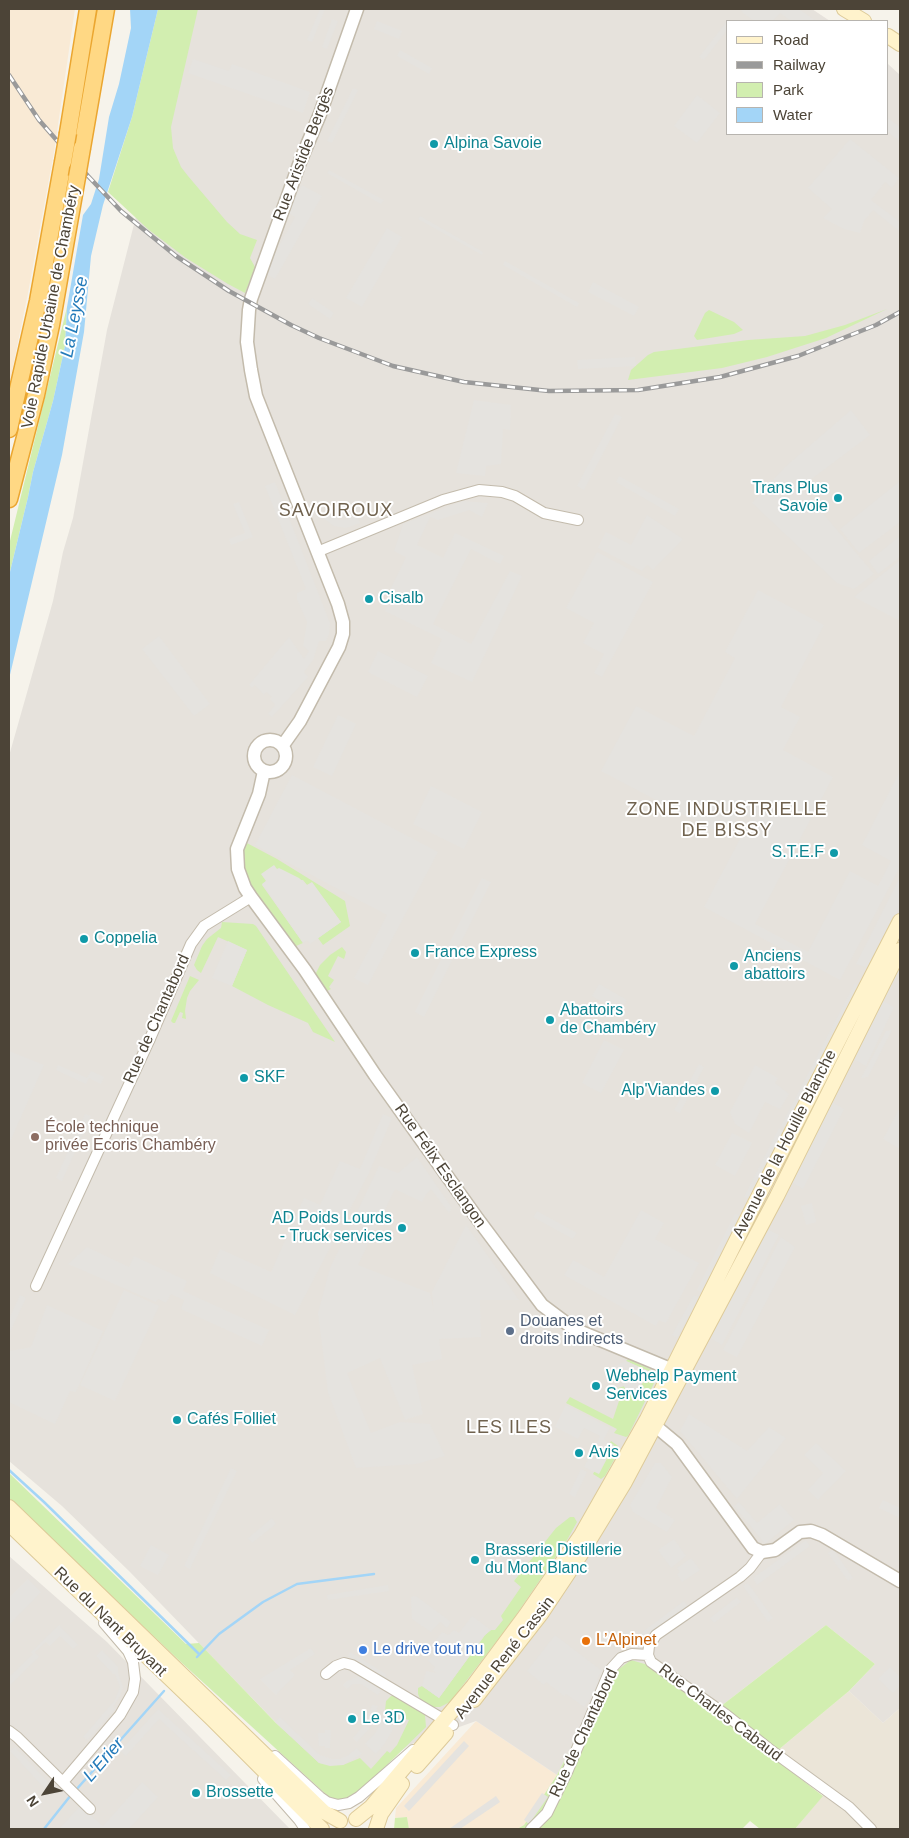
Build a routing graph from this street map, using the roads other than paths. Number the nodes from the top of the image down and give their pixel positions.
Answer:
1 (88, 9) edge
2 (106, 9) edge
3 (357, 9) edge
4 (844, 9) edge
5 (862, 20) edge
6 (889, 37) edge
7 (900, 44) edge
8 (9, 429) edge
9 (9, 497) edge
10 (578, 520) dead end
11 (317, 552) junction
12 (283, 745) junction
13 (264, 772) junction
14 (251, 897) junction
15 (900, 920) edge
16 (900, 950) edge
17 (36, 1286) dead end
18 (677, 1371) junction
19 (652, 1422) junction
20 (9, 1507) edge
21 (9, 1524) edge
22 (762, 1552) junction
23 (900, 1581) edge
24 (74, 1587) junction
25 (648, 1655) junction
26 (326, 1674) dead end
27 (199, 1690) junction
28 (212, 1720) junction
29 (449, 1723) junction
30 (9, 1731) edge
31 (424, 1743) junction
32 (63, 1782) junction
33 (359, 1797) joint
34 (87, 1806) dead end
35 (356, 1819) junction
36 (335, 1825) edge
37 (305, 1829) edge
38 (322, 1829) edge
39 (371, 1829) edge
40 (376, 1829) edge
41 (531, 1829) edge
42 (871, 1829) edge

1 - 8 highway, Voie Rapide Urbaine de Chambéry, bridge
2 - 9 highway, Voie Rapide Urbaine de Chambéry, bridge
3 - 11 street, Rue Aristide Bergès
4 - 5 main road
6 - 7 main road
10 - 11 street
11 - 12 street
12 - 13 street
12 - 13 street
13 - 14 street
14 - 17 street, Rue de Chantabord
14 - 18 street, Rue Félix Esclangon
15 - 18 main road, Avenue de la Houille Blanche
16 - 18 main road, Avenue de la Houille Blanche
18 - 19 main road, Avenue René Cassin
19 - 22 street
19 - 29 main road, Avenue René Cassin
20 - 27 main road, Rue du Nant Bruyant
21 - 24 main road, Rue du Nant Bruyant
22 - 23 street
22 - 25 street, Rue Charles Cabaud
24 - 28 main road, Rue du Nant Bruyant
24 - 32 street
25 - 41 street, Rue de Chantabord
25 - 42 street, Rue Charles Cabaud
26 - 29 street
27 - 33 street, Rue du Nant Bruyant
27 - 36 main road, Rue du Nant Bruyant
28 - 37 street, Rue du Nant Bruyant
28 - 38 main road, Rue du Nant Bruyant
29 - 31 main road, Avenue René Cassin
29 - 40 main road, Avenue René Cassin
30 - 32 street
31 - 33 street, Avenue René Cassin
31 - 35 main road, Avenue René Cassin
32 - 34 street
35 - 36 main road
35 - 39 main road

